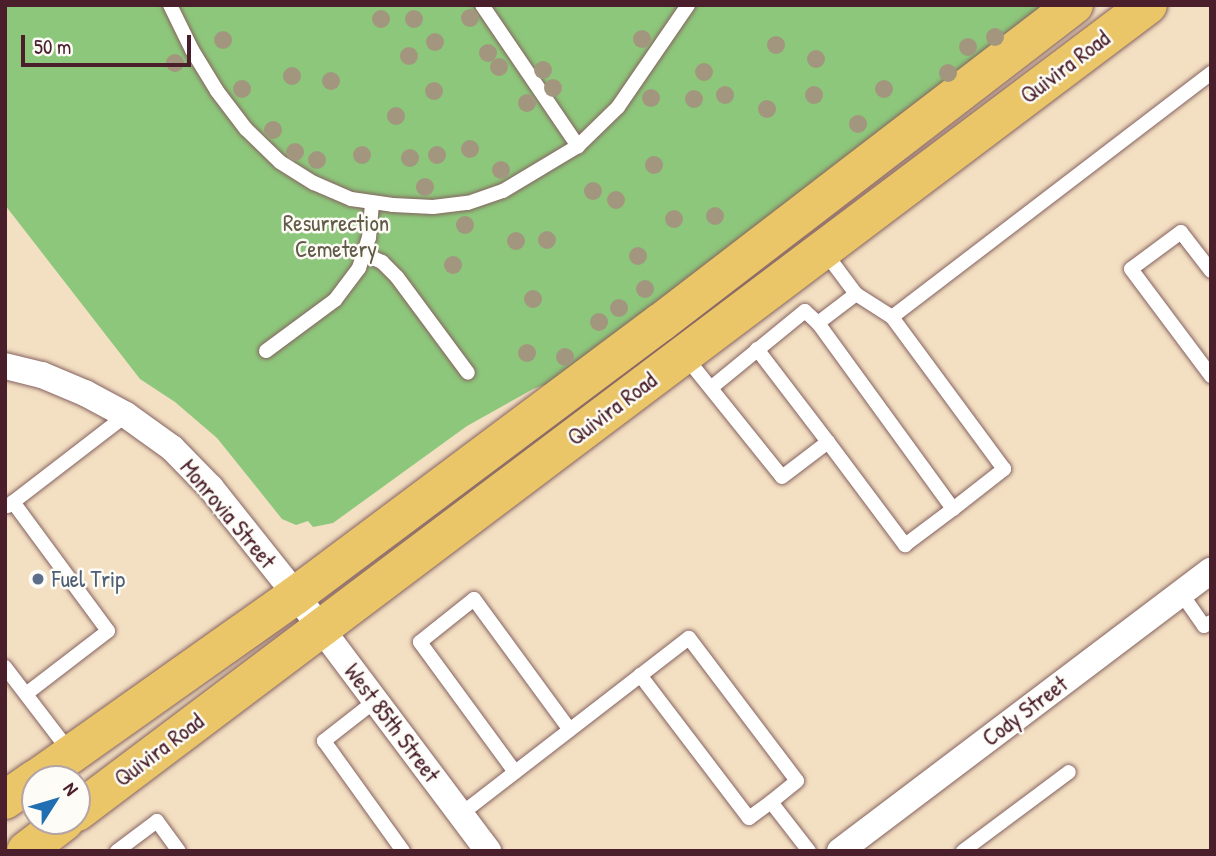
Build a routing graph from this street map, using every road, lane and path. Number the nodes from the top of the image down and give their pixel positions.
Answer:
1 (170, 5) edge
2 (482, 5) edge
3 (688, 5) edge
4 (1073, 5) edge
5 (1148, 5) edge
6 (1211, 73) edge
7 (578, 146) junction
8 (372, 202) junction
9 (823, 250) junction
10 (364, 254) junction
11 (1211, 271) edge
12 (856, 294) junction
13 (892, 317) junction
14 (660, 323) junction
15 (818, 323) junction
16 (757, 349) junction
17 (266, 351) dead end
18 (684, 355) junction
19 (5, 366) edge
20 (468, 373) dead end
21 (1211, 376) edge
22 (712, 387) junction
23 (126, 415) junction
24 (828, 442) junction
25 (9, 505) edge
26 (953, 509) junction
27 (1211, 570) edge
28 (1181, 593) junction
29 (296, 595) junction
30 (1211, 622) edge
31 (320, 628) junction
32 (5, 667) edge
33 (640, 676) junction
34 (26, 694) junction
35 (375, 701) junction
36 (570, 730) junction
37 (71, 754) junction
38 (55, 765) edge
39 (515, 772) junction
40 (1069, 772) dead end
41 (21, 789) edge
42 (5, 800) edge
43 (91, 801) edge
44 (771, 802) junction
45 (461, 814) junction
46 (47, 835) edge
47 (26, 851) edge
48 (117, 851) edge
49 (179, 851) edge
50 (403, 851) edge
51 (488, 851) edge
52 (808, 851) edge
53 (839, 851) edge
54 (963, 851) edge

1 - 8 lane
2 - 7 lane
3 - 7 lane
4 - 14 main road, Quivira Road
5 - 9 main road, Quivira Road
6 - 13 lane
7 - 8 lane
8 - 10 lane
9 - 12 lane
9 - 18 main road, Quivira Road
10 - 17 lane
10 - 20 lane
11 - 21 lane
12 - 13 lane
12 - 15 lane
13 - 26 lane
14 - 18 main road
14 - 29 main road, Quivira Road
15 - 16 lane
15 - 26 lane
16 - 22 lane
16 - 24 lane
18 - 22 lane
18 - 31 main road, Quivira Road
19 - 23 street, Monrovia Street
22 - 24 lane
23 - 25 lane
23 - 29 street, Monrovia Street
24 - 26 lane
25 - 34 lane
27 - 28 street, Cody Street
28 - 30 lane
28 - 53 street, Cody Street
29 - 31 street, West 85th Street
29 - 37 main road, Quivira Road
31 - 35 street, West 85th Street
31 - 43 main road, Quivira Road
32 - 34 lane
33 - 36 lane
33 - 44 lane
33 - 44 lane
34 - 37 lane
35 - 45 street, West 85th Street
35 - 50 lane
36 - 39 lane
36 - 39 lane
37 - 38 main road, Quivira Road
39 - 45 lane
40 - 54 lane
41 - 42 main road, Quivira Road
44 - 52 lane
45 - 51 street, West 85th Street
46 - 47 main road
48 - 49 lane

